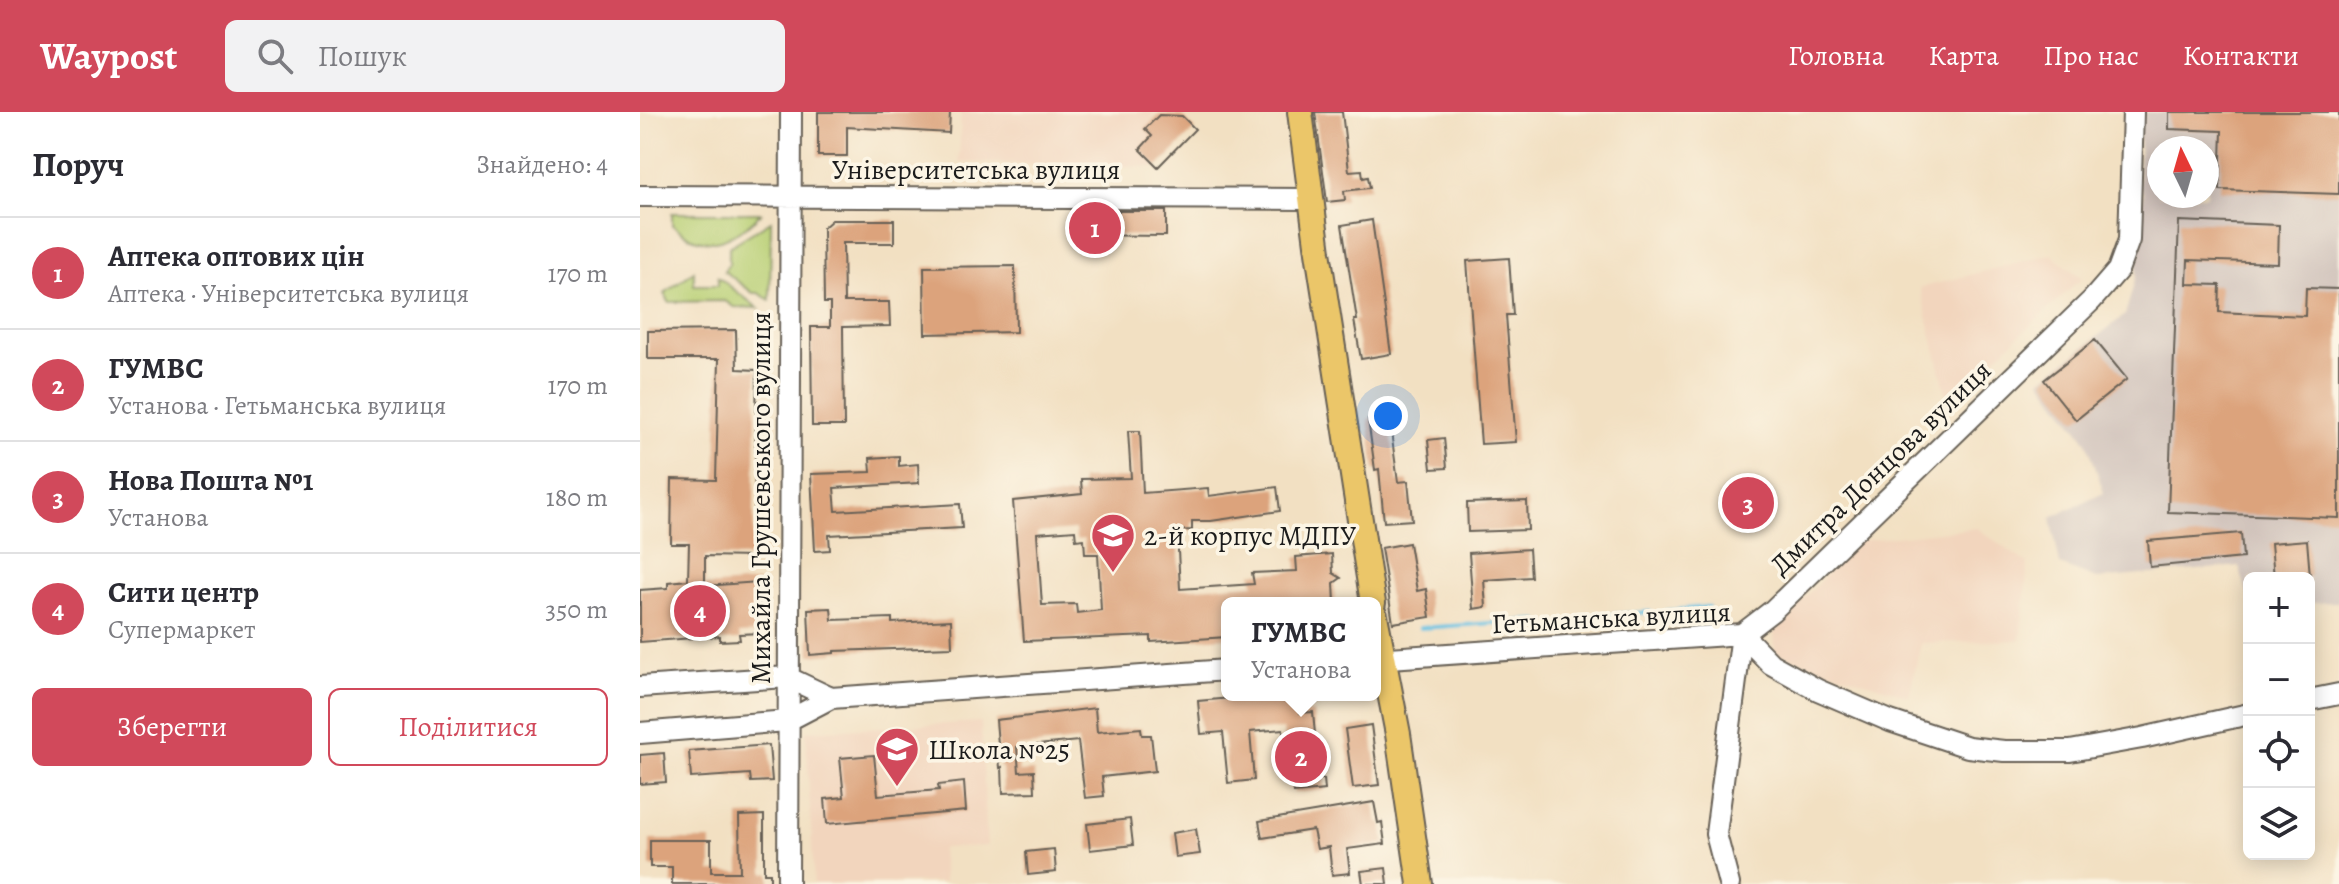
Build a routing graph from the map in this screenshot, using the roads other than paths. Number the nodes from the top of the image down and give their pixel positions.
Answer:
1 (791, 112) edge
2 (1300, 112) edge
3 (2133, 112) edge
4 (640, 196) edge
5 (790, 196) junction
6 (1312, 199) junction
7 (1372, 597) edge
8 (1742, 634) junction
9 (1381, 659) edge
10 (1221, 670) edge
11 (1381, 670) edge
12 (787, 677) junction
13 (640, 687) edge
14 (2339, 694) edge
15 (831, 698) junction
16 (2315, 699) edge
17 (2243, 715) edge
18 (787, 721) junction
19 (640, 733) edge
20 (788, 884) edge
21 (1420, 884) edge
22 (1729, 884) edge

1 - 5 street, Михайла Грушевського вулиця
2 - 6 main road
3 - 8 street, Дмитра Донцова вулиця
4 - 5 street, Університетська вулиця
5 - 6 street, Університетська вулиця
5 - 12 street, Михайла Грушевського вулиця
6 - 7 main road
8 - 9 street, Гетьманська вулиця
8 - 17 street, Гетьманська вулиця
8 - 22 street
10 - 15 street
11 - 21 main road
12 - 13 street
12 - 15 street
12 - 18 street, Михайла Грушевського вулиця
14 - 16 street
15 - 18 street
18 - 19 street
18 - 20 street, Михайла Грушевського вулиця

